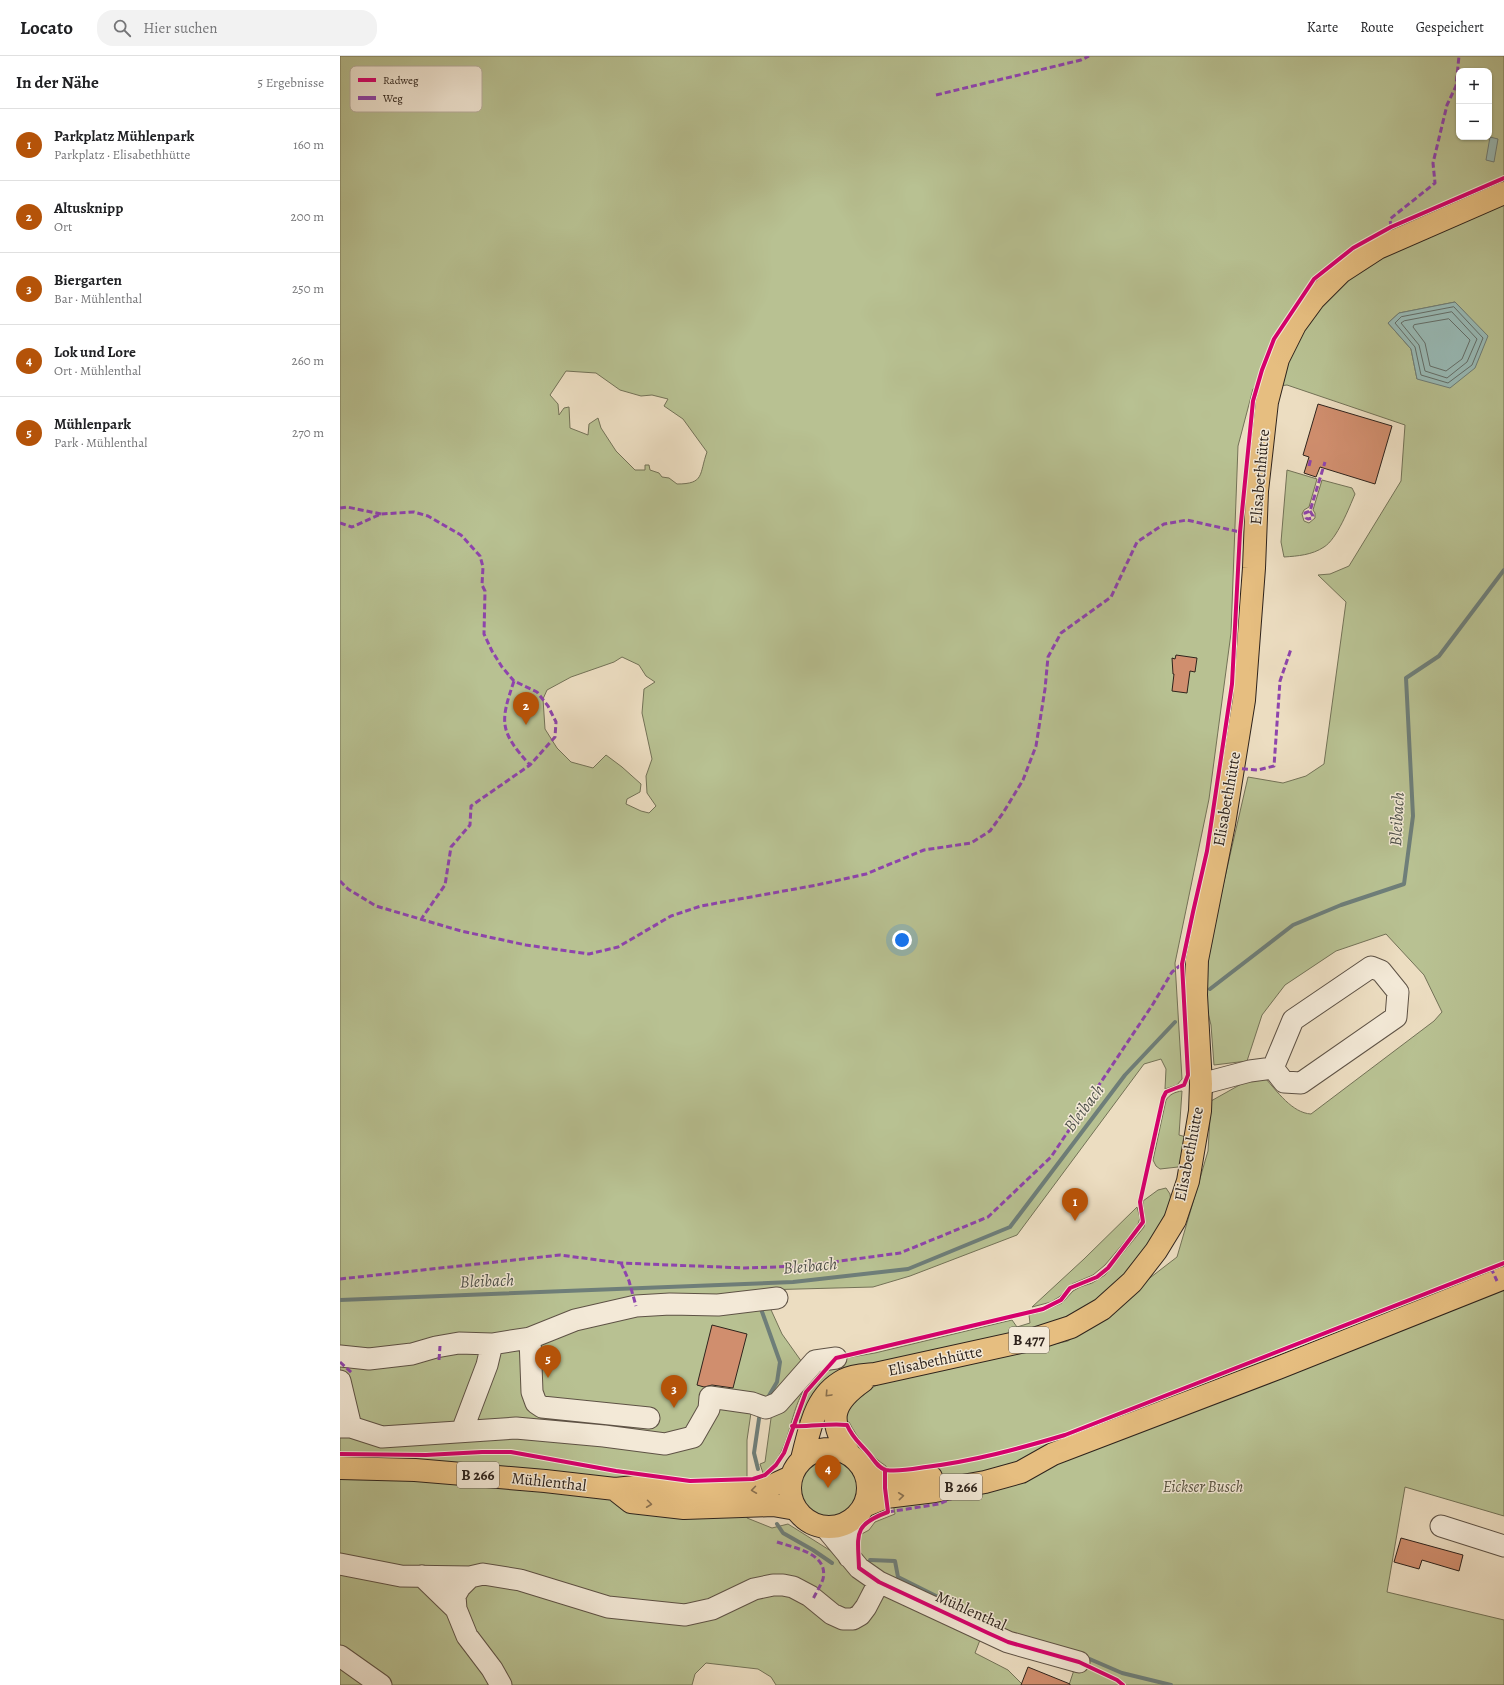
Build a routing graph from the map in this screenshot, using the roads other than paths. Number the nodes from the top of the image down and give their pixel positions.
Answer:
1 (1504, 193) edge
2 (1273, 1068) junction
3 (1200, 1084) junction
4 (1504, 1278) edge
5 (762, 1300) dead end
6 (530, 1338) junction
7 (492, 1344) junction
8 (340, 1356) edge
9 (836, 1358) dead end
10 (875, 1374) junction
11 (340, 1381) edge
12 (614, 1414) junction
13 (649, 1418) dead end
14 (345, 1427) edge
15 (462, 1431) junction
16 (604, 1436) junction
17 (1053, 1454) junction
18 (802, 1459) junction
19 (856, 1462) junction
20 (340, 1468) edge
21 (791, 1478) junction
22 (614, 1489) junction
23 (864, 1506) junction
24 (796, 1509) junction
25 (848, 1522) junction
26 (1441, 1526) dead end
27 (825, 1527) junction
28 (1504, 1546) edge
29 (849, 1557) junction
30 (340, 1564) edge
31 (422, 1576) junction
32 (470, 1577) junction
33 (878, 1582) junction
34 (456, 1609) junction
35 (340, 1656) edge
36 (1079, 1662) dead end
37 (381, 1685) edge
38 (501, 1685) edge

1 - 3 main road, Elisabethhütte / B 477
2 - 2 street
2 - 3 street
3 - 10 main road, Elisabethhütte / B 477
4 - 17 main road, B 266
5 - 6 street
6 - 7 street
6 - 12 street
7 - 8 street
7 - 15 street
9 - 16 street
10 -> 18 main road, B 477
10 - 19 main road, B 477
11 - 14 street
12 - 13 street
12 - 16 street
14 - 15 street
15 - 16 street
17 - 19 main road, B 266
23 -> 17 main road, B 266
18 - 19 main road
18 - 21 main road
19 - 23 main road
20 - 22 main road, Mühlenthal / B 266
21 -> 22 main road, Mühlenthal / B 266
21 - 24 main road
22 -> 24 main road, Mühlenthal / B 266
23 - 25 main road
24 - 27 main road
25 - 27 main road
25 - 29 street
26 - 28 street
27 - 29 street, Mühlenthal
29 - 33 street, Mühlenthal
30 - 31 street
31 - 32 street
31 - 34 street
32 - 33 street
32 - 34 street
33 - 36 street, Mühlenthal
34 - 38 street
35 - 37 street

